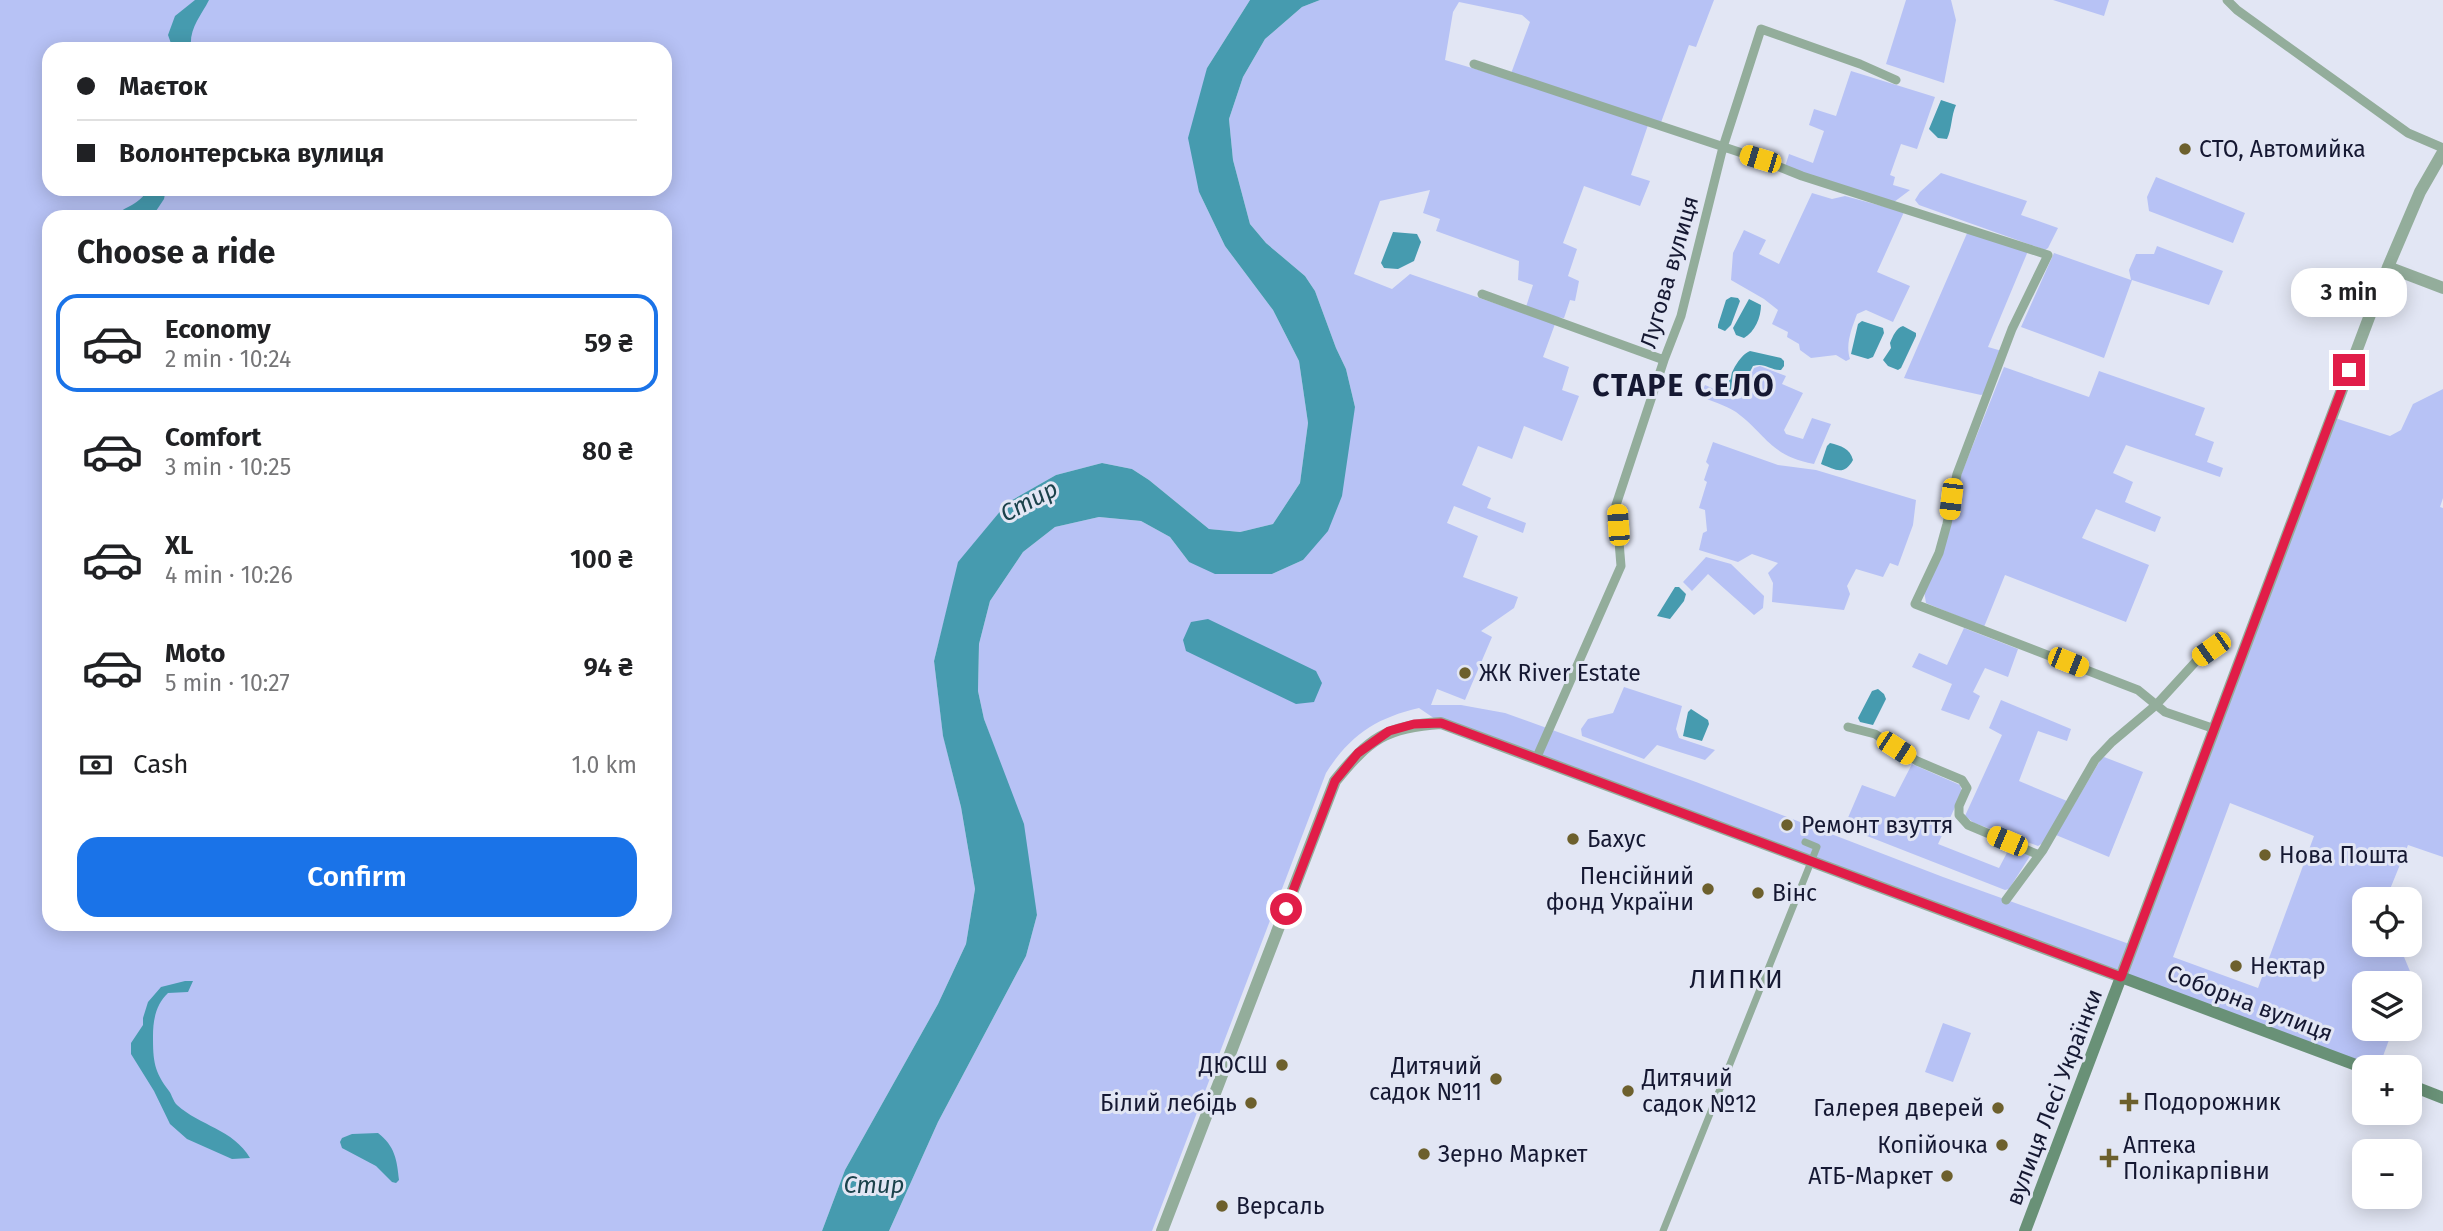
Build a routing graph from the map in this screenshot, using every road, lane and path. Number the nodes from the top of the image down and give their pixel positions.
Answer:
1 (2227, 0) edge
2 (1474, 64) dead end
3 (1896, 80) dead end
4 (1723, 147) junction
5 (2443, 150) edge
6 (2388, 267) junction
7 (2443, 288) edge
8 (1482, 294) dead end
9 (1664, 360) junction
10 (2211, 649) dead end
11 (2156, 705) junction
12 (1848, 727) dead end
13 (2215, 729) junction
14 (1536, 759) junction
15 (1805, 842) dead end
16 (2039, 855) junction
17 (1812, 862) junction
18 (2006, 900) dead end
19 (2121, 977) junction
20 (2352, 1064) edge
21 (2422, 1090) edge
22 (2443, 1098) edge
23 (1162, 1231) edge
24 (1663, 1231) edge
25 (2025, 1231) edge

1 - 5 street
2 - 4 street
3 - 4 street, Лугова вулиця
4 - 9 street, Лугова вулиця
4 - 11 street
5 - 6 street
6 - 7 street
6 - 13 street
8 - 9 street
9 - 14 street, Лугова вулиця
10 - 11 street
11 - 13 street
11 - 16 street
12 - 16 street
13 - 19 street
14 - 17 street
14 - 23 street
15 - 17 street
16 - 18 street
17 - 19 street
17 - 24 street
19 - 20 main road, Соборна вулиця
19 - 25 main road, вулиця Лесі Українки
21 - 22 main road

